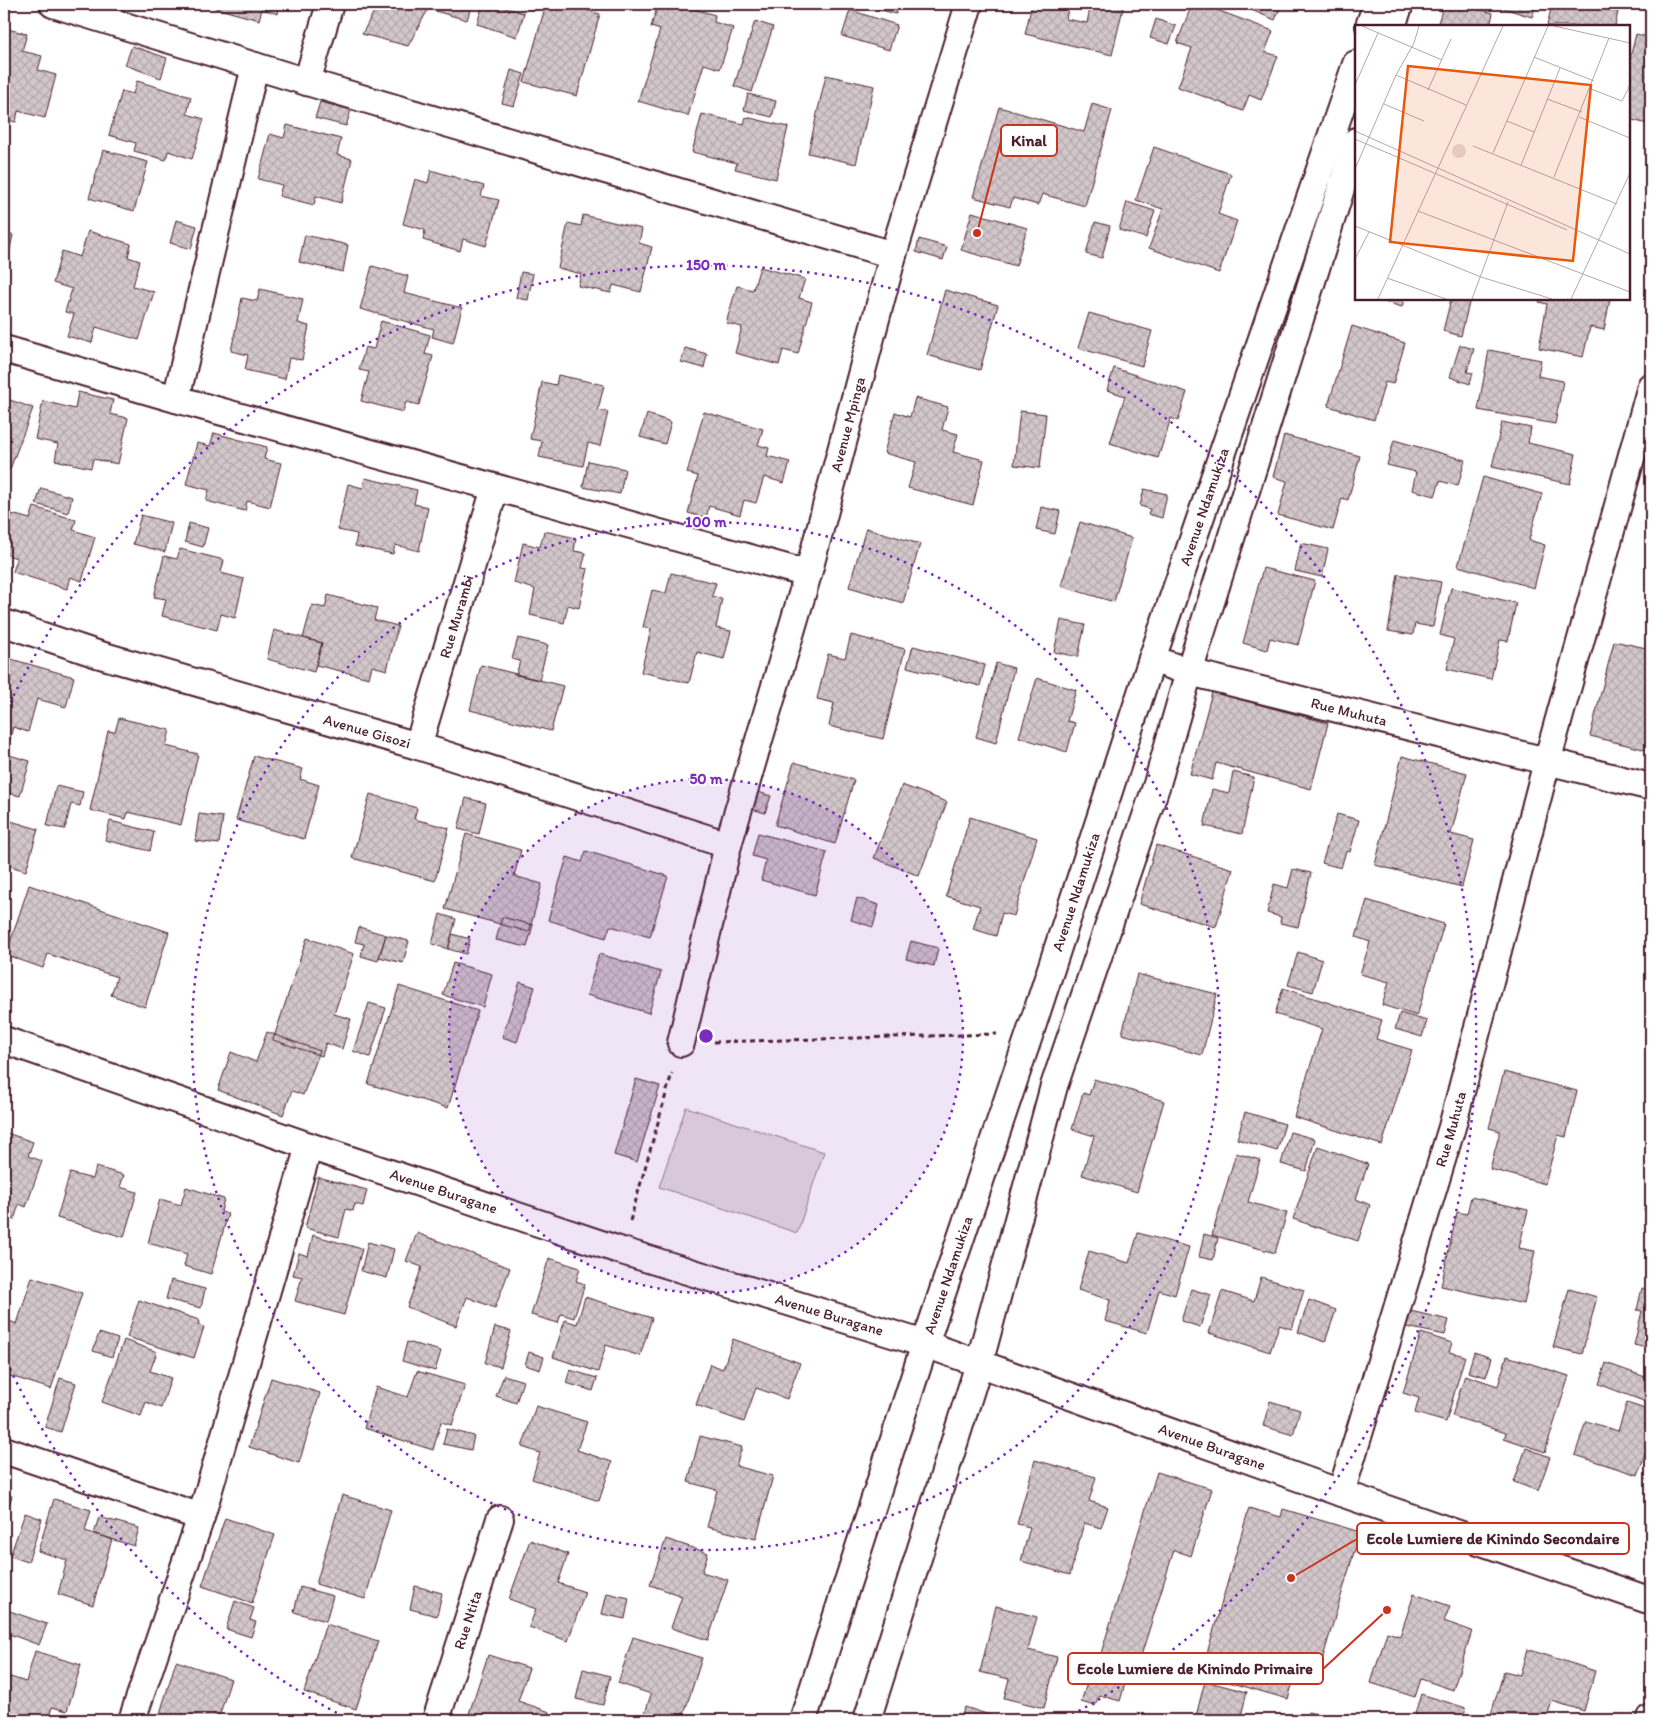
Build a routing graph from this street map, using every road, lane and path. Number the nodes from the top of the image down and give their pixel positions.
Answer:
1 (53, 4) edge
2 (330, 4) edge
3 (968, 4) edge
4 (1377, 4) edge
5 (1400, 4) edge
6 (1369, 25) edge
7 (1392, 25) edge
8 (255, 66) junction
9 (1355, 67) edge
10 (306, 82) junction
11 (1355, 144) edge
12 (892, 255) junction
13 (4, 349) edge
14 (1651, 386) edge
15 (176, 400) junction
16 (495, 488) junction
17 (808, 574) junction
18 (4, 623) edge
19 (1152, 659) junction
20 (1188, 672) junction
21 (418, 746) junction
22 (1547, 762) junction
23 (1651, 787) edge
24 (728, 845) junction
25 (1030, 1032) junction
26 (4, 1040) edge
27 (681, 1043) junction
28 (309, 1146) junction
29 (622, 1251) junction
30 (925, 1344) junction
31 (979, 1364) junction
32 (4, 1450) edge
33 (1341, 1494) junction
34 (201, 1517) junction
35 (500, 1519) dead end
36 (1651, 1601) edge
37 (132, 1720) edge
38 (436, 1720) edge
39 (803, 1720) edge
40 (867, 1720) edge

1 - 8 street
2 - 10 street
3 - 12 street, Avenue Mpinga
4 - 6 street
5 - 7 street
8 - 10 street
8 - 15 street
9 - 19 street, Avenue Ndamukiza
10 - 12 street
11 - 20 street
12 - 17 street, Avenue Mpinga
13 - 15 street
14 - 22 street, Rue Muhuta
15 - 16 street
16 - 17 street
16 - 21 street, Rue Murambi
17 - 24 street, Avenue Mpinga
18 - 21 street, Avenue Gisozi
19 - 20 street, Rue Muhuta
19 - 25 street, Avenue Ndamukiza
20 - 22 street, Rue Muhuta
20 - 31 street
21 - 24 street, Avenue Gisozi
22 - 23 street, Rue Muhuta
22 - 33 street, Rue Muhuta
24 - 27 street, Avenue Mpinga
25 - 27 path
25 - 30 street, Avenue Ndamukiza
26 - 28 street, Avenue Buragane
27 - 29 path
28 - 29 street, Avenue Buragane
28 - 34 street
29 - 30 street, Avenue Buragane
30 - 31 street, Avenue Buragane
30 - 39 street, Avenue Ndamukiza
31 - 33 street, Avenue Buragane
31 - 40 street
32 - 34 street
33 - 36 street, Avenue Buragane
34 - 37 street
35 - 38 street, Rue Ntita

